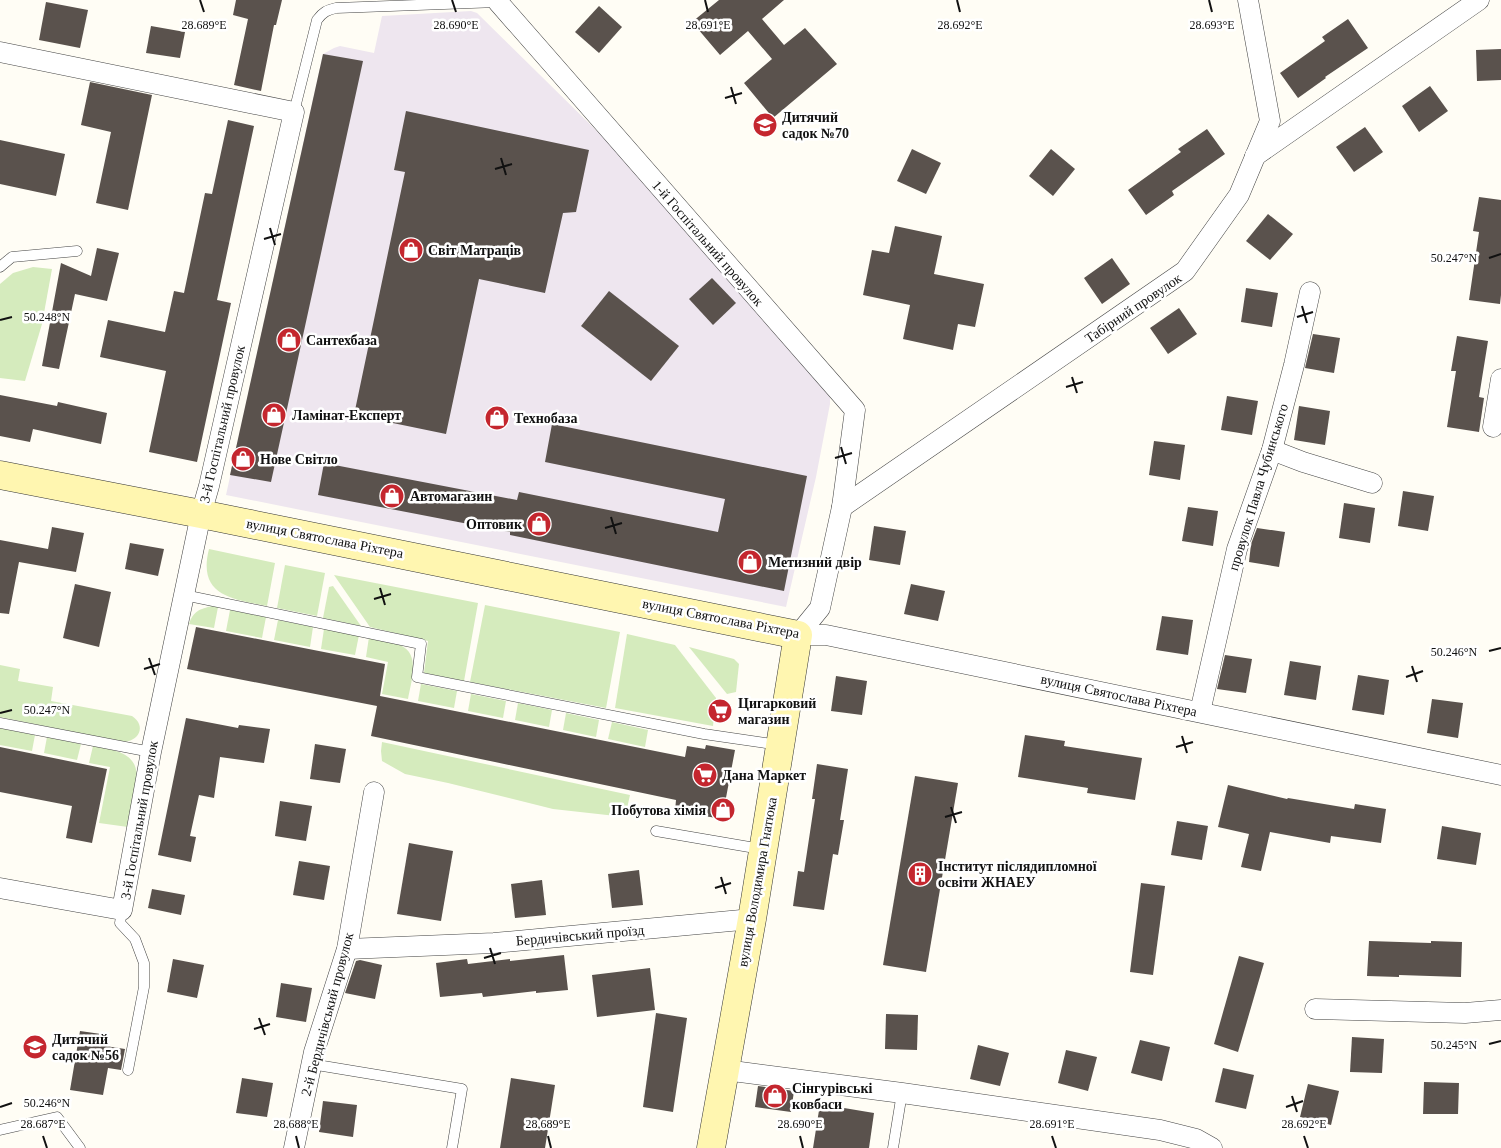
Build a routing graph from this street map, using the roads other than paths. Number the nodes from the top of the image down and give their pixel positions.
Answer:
1 (1248, 0) edge
2 (1478, 0) edge
3 (498, 2) joint
4 (0, 52) edge
5 (294, 112) junction
6 (1255, 156) junction
7 (77, 251) dead end
8 (0, 267) edge
9 (1310, 292) dead end
10 (1501, 379) edge
11 (1493, 427) dead end
12 (1272, 450) junction
13 (0, 475) edge
14 (1372, 483) dead end
15 (842, 507) junction
16 (201, 514) junction
17 (184, 595) junction
18 (798, 635) junction
19 (1200, 712) junction
20 (0, 723) edge
21 (780, 745) junction
22 (150, 752) junction
23 (1501, 775) edge
24 (374, 792) dead end
25 (656, 831) dead end
26 (763, 850) junction
27 (0, 888) edge
28 (122, 910) junction
29 (752, 919) junction
30 (347, 948) junction
31 (1315, 1009) dead end
32 (1501, 1010) edge
33 (311, 1064) junction
34 (128, 1070) dead end
35 (725, 1070) junction
36 (902, 1093) junction
37 (0, 1130) edge
38 (80, 1148) edge
39 (294, 1148) edge
40 (452, 1148) edge
41 (711, 1148) edge
42 (893, 1148) edge
43 (1212, 1148) edge

1 - 6 street, Табірний провулок
2 - 6 street
3 - 5 lane
3 - 15 street, 1-й Госпітальний провулок
4 - 5 street
5 - 16 street, 3-й Госпітальний провулок
6 - 15 street, Табірний провулок
7 - 8 lane
9 - 12 street, провулок Павла Чубинського
10 - 11 street
12 - 14 street
12 - 19 street, провулок Павла Чубинського
13 - 16 main road, вулиця Святослава Ріхтера
15 - 18 street, вулиця Володимира Гнатюка
16 - 17 street, 3-й Госпітальний провулок
16 - 18 main road, вулиця Святослава Ріхтера
17 - 21 lane
17 - 22 street, 3-й Госпітальний провулок
18 - 19 street, вулиця Святослава Ріхтера
18 - 21 main road, вулиця Володимира Гнатюка
19 - 23 street, вулиця Святослава Ріхтера
20 - 22 lane
21 - 26 main road, вулиця Володимира Гнатюка
22 - 28 street, 3-й Госпітальний провулок
24 - 30 street, 2-й Бердичівський провулок
25 - 26 lane
26 - 29 main road, вулиця Володимира Гнатюка
27 - 28 street, 3-й Госпітальний провулок
28 - 34 lane
29 - 30 street, Бердичівський проїзд
29 - 35 main road, вулиця Володимира Гнатюка
30 - 33 street, 2-й Бердичівський провулок
31 - 32 street
33 - 39 street, 2-й Бердичівський провулок
33 - 40 lane
35 - 36 street
35 - 41 main road, вулиця Володимира Гнатюка
36 - 42 lane
36 - 43 street
37 - 38 lane

